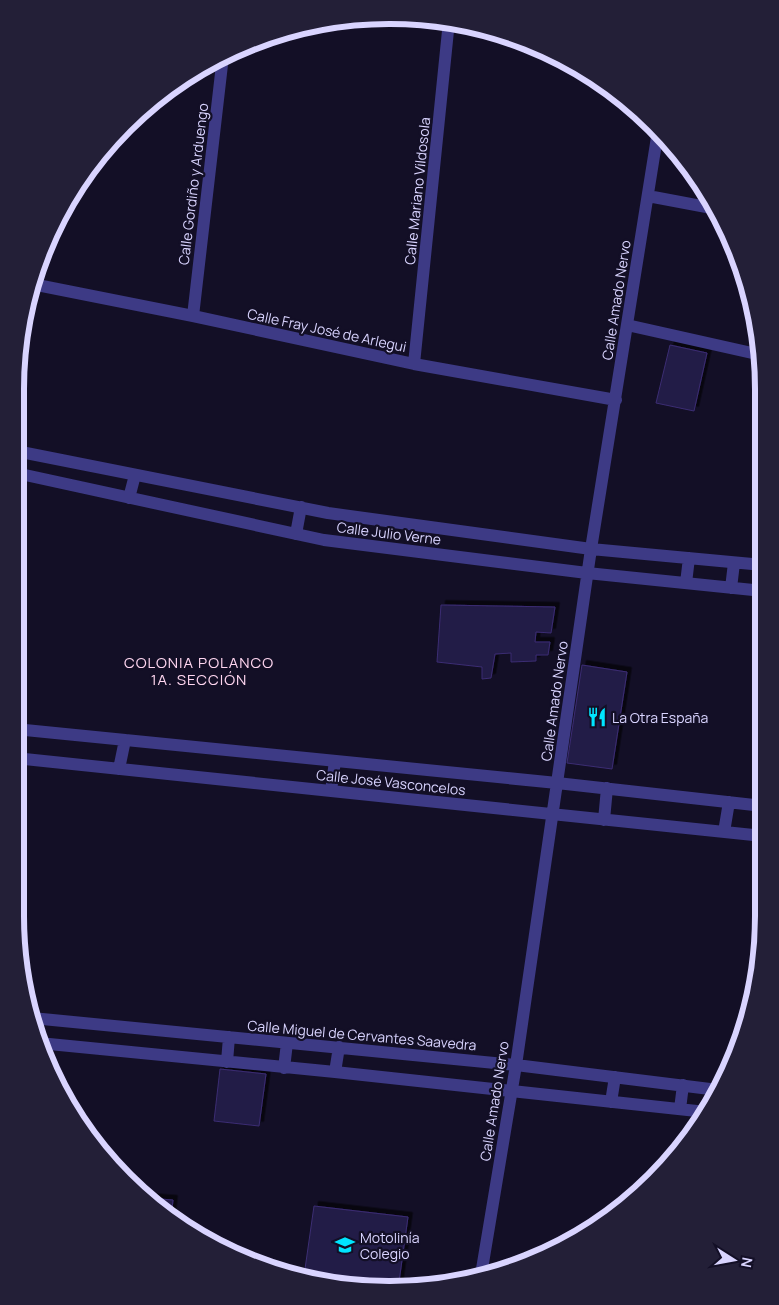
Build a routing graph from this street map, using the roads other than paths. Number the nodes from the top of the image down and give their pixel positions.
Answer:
1 (448, 29) edge
2 (222, 64) edge
3 (657, 140) edge
4 (648, 196) junction
5 (706, 208) edge
6 (39, 285) edge
7 (193, 316) junction
8 (627, 325) junction
9 (753, 353) edge
10 (414, 364) junction
11 (616, 400) junction
12 (24, 453) edge
13 (24, 475) edge
14 (135, 475) junction
15 (130, 498) junction
16 (301, 507) junction
17 (296, 534) junction
18 (591, 549) junction
19 (689, 558) junction
20 (734, 563) junction
21 (755, 564) edge
22 (587, 573) junction
23 (686, 583) junction
24 (731, 588) junction
25 (755, 590) edge
26 (24, 731) edge
27 (125, 740) junction
28 (24, 759) edge
29 (335, 761) junction
30 (119, 769) junction
31 (557, 783) junction
32 (607, 788) junction
33 (331, 791) junction
34 (729, 802) junction
35 (755, 805) edge
36 (553, 814) junction
37 (604, 820) junction
38 (724, 832) junction
39 (755, 835) edge
40 (39, 1019) edge
41 (229, 1037) junction
42 (287, 1043) junction
43 (47, 1044) edge
44 (339, 1047) junction
45 (227, 1062) junction
46 (516, 1065) junction
47 (284, 1068) junction
48 (335, 1072) junction
49 (615, 1077) junction
50 (683, 1086) junction
51 (711, 1089) edge
52 (511, 1091) junction
53 (611, 1102) junction
54 (680, 1109) junction
55 (698, 1111) edge
56 (482, 1269) edge

1 - 10 street, Calle Mariano Vildosola
2 - 7 street, Calle Gordiño y Arduengo
3 - 4 street, Calle Amado Nervo
4 - 5 street
4 - 8 street, Calle Amado Nervo
6 - 7 street, Calle Fray José de Arlegui
7 - 10 street, Calle Fray José de Arlegui
8 - 9 street
8 - 11 street, Calle Amado Nervo
10 - 11 street, Calle Fray José de Arlegui
11 - 18 street, Calle Amado Nervo
12 - 14 street, Calle Julio Verne
13 - 15 street, Calle Julio Verne
14 - 15 street
14 - 16 street, Calle Julio Verne
15 - 17 street, Calle Julio Verne
16 - 17 street
16 - 18 street, Calle Julio Verne
17 - 22 street, Calle Julio Verne
18 - 19 street, Calle Julio Verne
18 - 22 street, Calle Amado Nervo
19 - 20 street, Calle Julio Verne
19 - 23 street
20 - 21 street, Calle Julio Verne
20 - 24 street
22 - 23 street, Calle Julio Verne
22 - 31 street, Calle Amado Nervo
23 - 24 street, Calle Julio Verne
24 - 25 street, Calle Julio Verne
26 - 27 street, Calle José Vasconcelos
27 - 29 street, Calle José Vasconcelos
27 - 30 street
28 - 30 street, Calle José Vasconcelos
29 - 31 street, Calle José Vasconcelos
29 - 33 street
30 - 33 street, Calle José Vasconcelos
31 - 32 street, Calle José Vasconcelos
31 - 36 street, Calle Amado Nervo
32 - 34 street, Calle José Vasconcelos
32 - 37 street
33 - 36 street, Calle José Vasconcelos
34 - 35 street, Calle José Vasconcelos
34 - 38 street
36 - 37 street, Calle José Vasconcelos
36 - 46 street, Calle Amado Nervo
37 - 38 street, Calle José Vasconcelos
38 - 39 street, Calle José Vasconcelos
40 - 41 street, Calle Miguel de Cervantes Saavedra
41 - 42 street, Calle Miguel de Cervantes Saavedra
41 - 45 street
42 - 44 street, Calle Miguel de Cervantes Saavedra
42 - 47 street
43 - 45 street
44 - 46 street, Calle Miguel de Cervantes Saavedra
44 - 48 street
45 - 47 street
46 - 49 street, Calle Miguel de Cervantes Saavedra
46 - 52 street, Calle Amado Nervo
47 - 48 street
48 - 52 street
49 - 50 street, Calle Miguel de Cervantes Saavedra
49 - 53 street
50 - 51 street, Calle Miguel de Cervantes Saavedra
50 - 54 street
52 - 53 street
52 - 56 street, Calle Amado Nervo
53 - 54 street
54 - 55 street

